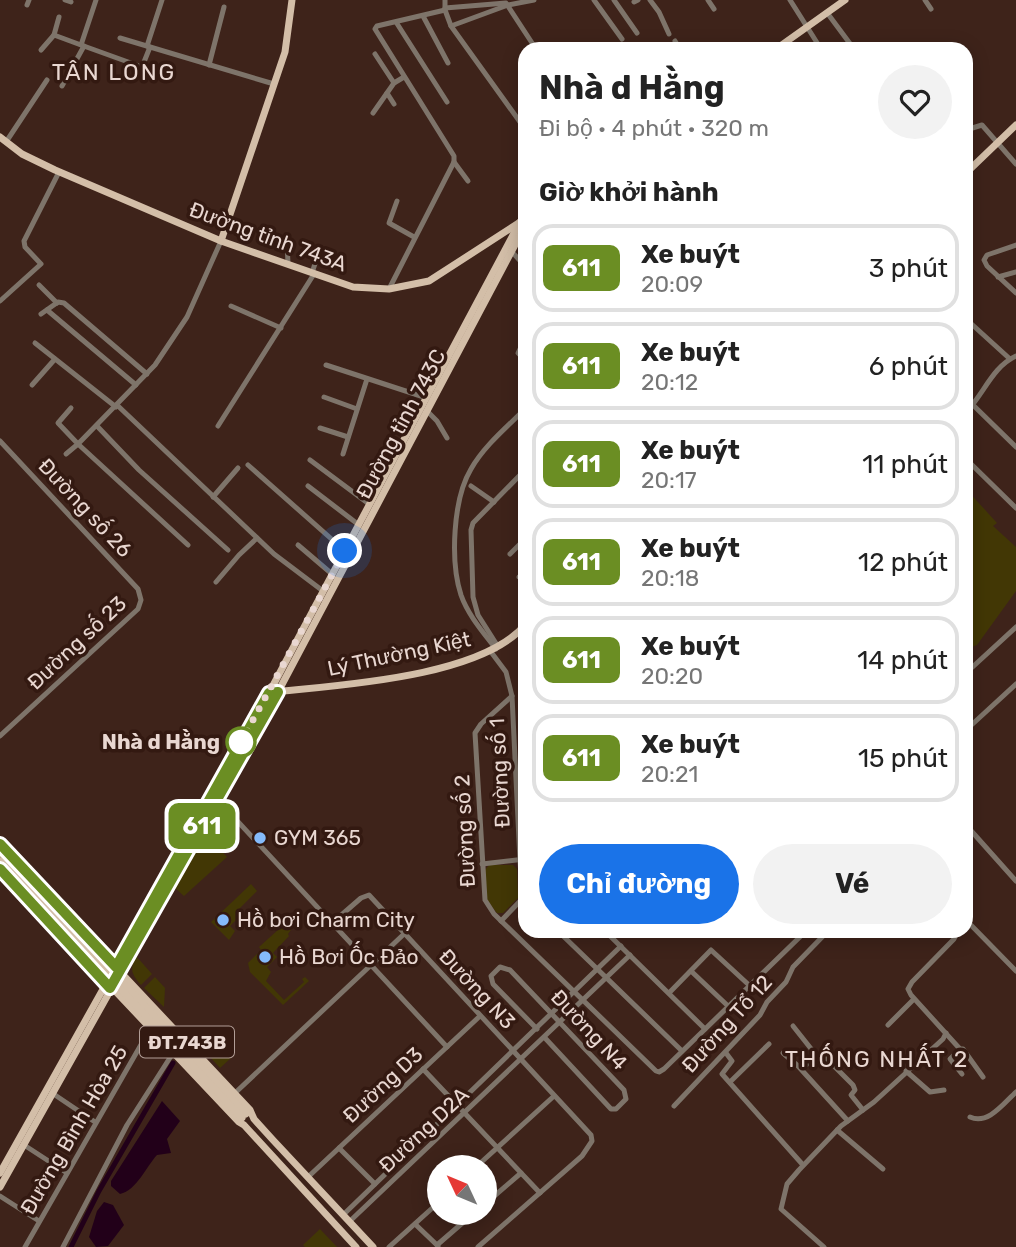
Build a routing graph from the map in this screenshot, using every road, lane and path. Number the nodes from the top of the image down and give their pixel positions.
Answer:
1 (96, 0) edge
2 (162, 0) edge
3 (292, 0) edge
4 (444, 0) edge
5 (534, 0) edge
6 (594, 0) edge
7 (614, 0) edge
8 (650, 0) edge
9 (708, 0) edge
10 (790, 0) edge
11 (845, 0) edge
12 (926, 0) edge
13 (508, 5) junction
14 (224, 7) dead end
15 (445, 9) junction
16 (714, 9) dead end
17 (931, 9) dead end
18 (828, 14) junction
19 (59, 16) dead end
20 (422, 16) junction
21 (396, 22) junction
22 (451, 26) junction
23 (808, 27) junction
24 (637, 33) dead end
25 (669, 34) dead end
26 (54, 35) junction
27 (120, 38) dead end
28 (622, 39) dead end
29 (532, 42) edge
30 (786, 42) edge
31 (817, 42) edge
32 (849, 42) edge
33 (82, 45) junction
34 (148, 47) junction
35 (41, 50) dead end
36 (375, 54) dead end
37 (448, 62) dead end
38 (209, 65) junction
39 (404, 76) junction
40 (47, 80) dead end
41 (394, 83) junction
42 (275, 84) junction
43 (62, 86) dead end
44 (387, 93) junction
45 (447, 102) dead end
46 (394, 104) dead end
47 (373, 113) dead end
48 (518, 119) edge
49 (1016, 125) edge
50 (973, 128) edge
51 (3, 139) edge
52 (996, 144) junction
53 (454, 162) junction
54 (1016, 164) edge
55 (973, 166) edge
56 (59, 172) junction
57 (468, 181) dead end
58 (397, 201) dead end
59 (518, 225) edge
60 (503, 233) junction
61 (518, 233) edge
62 (414, 237) junction
63 (516, 238) junction
64 (221, 241) junction
65 (287, 241) dead end
66 (1016, 246) edge
67 (320, 248) dead end
68 (512, 252) junction
69 (518, 258) edge
70 (288, 264) junction
71 (1016, 272) edge
72 (313, 274) junction
73 (998, 278) junction
74 (39, 285) dead end
75 (389, 289) junction
76 (1016, 293) edge
77 (0, 301) edge
78 (57, 303) junction
79 (230, 306) dead end
80 (973, 325) edge
81 (281, 328) junction
82 (35, 343) dead end
83 (1013, 358) edge
84 (55, 359) junction
85 (326, 365) dead end
86 (147, 374) junction
87 (367, 379) junction
88 (32, 385) dead end
89 (136, 385) junction
90 (324, 397) dead end
91 (427, 398) junction
92 (974, 405) joint
93 (116, 406) junction
94 (71, 408) dead end
95 (357, 409) junction
96 (428, 412) junction
97 (518, 417) edge
98 (97, 426) junction
99 (218, 426) dead end
100 (320, 428) dead end
101 (348, 437) junction
102 (447, 438) dead end
103 (0, 441) edge
104 (78, 444) junction
105 (1016, 447) edge
106 (66, 454) dead end
107 (343, 454) dead end
108 (310, 460) dead end
109 (248, 465) dead end
110 (973, 465) edge
111 (238, 468) dead end
112 (518, 477) edge
113 (308, 486) dead end
114 (471, 486) dead end
115 (213, 497) junction
116 (494, 502) junction
117 (369, 504) junction
118 (1016, 508) edge
119 (359, 525) junction
120 (257, 538) junction
121 (188, 545) dead end
122 (298, 545) dead end
123 (518, 546) edge
124 (228, 550) dead end
125 (345, 551) junction
126 (510, 554) dead end
127 (332, 574) junction
128 (216, 582) dead end
129 (323, 591) junction
130 (141, 600) joint
131 (1016, 627) edge
132 (518, 632) edge
133 (495, 649) junction
134 (973, 667) edge
135 (1016, 684) edge
136 (273, 692) junction
137 (512, 696) junction
138 (973, 724) edge
139 (0, 736) edge
140 (518, 785) edge
141 (214, 798) junction
142 (973, 833) edge
143 (0, 844) edge
144 (0, 852) edge
145 (518, 860) edge
146 (0, 861) edge
147 (482, 864) junction
148 (0, 869) edge
149 (1016, 881) edge
150 (518, 904) edge
151 (501, 921) junction
152 (331, 924) junction
153 (973, 927) edge
154 (404, 934) junction
155 (518, 937) edge
156 (519, 938) edge
157 (566, 938) edge
158 (612, 938) edge
159 (799, 938) edge
160 (821, 938) edge
161 (954, 938) edge
162 (621, 946) junction
163 (630, 955) junction
164 (1016, 958) edge
165 (1009, 964) junction
166 (371, 965) junction
167 (118, 969) junction
168 (599, 969) junction
169 (691, 971) junction
170 (1016, 971) edge
171 (608, 978) junction
172 (108, 986) junction
173 (750, 986) junction
174 (576, 992) junction
175 (668, 993) junction
176 (914, 999) junction
177 (585, 1000) junction
178 (728, 1006) junction
179 (552, 1014) junction
180 (480, 1016) junction
181 (561, 1023) junction
182 (888, 1025) dead end
183 (793, 1026) dead end
184 (150, 1029) junction
185 (537, 1029) junction
186 (705, 1029) junction
187 (946, 1033) junction
188 (545, 1038) junction
189 (769, 1044) dead end
190 (447, 1046) junction
191 (960, 1049) junction
192 (682, 1051) junction
193 (513, 1052) junction
194 (173, 1053) junction
195 (726, 1053) junction
196 (783, 1053) dead end
197 (816, 1055) junction
198 (521, 1060) junction
199 (423, 1069) junction
200 (801, 1069) junction
201 (906, 1071) junction
202 (962, 1074) dead end
203 (983, 1077) dead end
204 (730, 1082) junction
205 (53, 1088) junction
206 (944, 1090) dead end
207 (1016, 1092) edge
208 (235, 1093) junction
209 (554, 1096) junction
210 (456, 1106) junction
211 (674, 1106) dead end
212 (863, 1110) junction
213 (463, 1114) junction
214 (970, 1117) dead end
215 (244, 1119) junction
216 (254, 1119) junction
217 (848, 1121) junction
218 (95, 1122) junction
219 (837, 1130) junction
220 (24, 1144) junction
221 (339, 1148) junction
222 (496, 1149) junction
223 (489, 1155) edge
224 (803, 1165) junction
225 (883, 1169) dead end
226 (389, 1171) junction
227 (0, 1173) edge
228 (67, 1173) junction
229 (520, 1173) junction
230 (308, 1177) junction
231 (396, 1178) junction
232 (375, 1184) junction
233 (0, 1188) edge
234 (497, 1193) edge
235 (540, 1194) junction
236 (0, 1196) edge
237 (427, 1213) edge
238 (343, 1215) junction
239 (39, 1221) junction
240 (349, 1222) junction
241 (415, 1224) junction
242 (461, 1225) edge
243 (438, 1246) edge
244 (25, 1247) edge
245 (63, 1247) edge
246 (356, 1247) edge
247 (373, 1247) edge
248 (389, 1247) edge
249 (478, 1247) edge
250 (824, 1247) edge

1 - 33 street
2 - 34 street
3 - 42 main road
4 - 15 street
5 - 13 street
6 - 28 street
7 - 24 street
8 - 25 street
9 - 16 street
10 - 23 street
11 - 18 main road
12 - 17 street
13 - 15 street
13 - 22 street
13 - 29 street
14 - 38 street
15 - 20 street
15 - 22 street
18 - 23 main road
18 - 32 street
19 - 26 street
20 - 21 street
20 - 37 street
21 - 39 street
21 - 45 street
22 - 48 street
23 - 30 main road
23 - 31 street
26 - 33 street
26 - 35 street
27 - 34 street
33 - 34 street
33 - 43 street
34 - 38 street
36 - 41 street
38 - 42 street
39 - 41 street
39 - 53 street
40 - 51 street
41 - 44 street
42 - 64 main road
44 - 46 street
44 - 47 street
49 - 52 main road
50 - 52 street
51 - 56 main road, Đường tỉnh 743A
52 - 54 street
52 - 55 main road
53 - 57 street
53 - 62 street
56 - 64 main road, Đường tỉnh 743A
56 - 77 street
58 - 62 street
59 - 60 main road, Đường tỉnh 743A
60 - 63 main road
60 - 75 main road, Đường tỉnh 743A
61 - 63 main road, Đường tỉnh 743C
62 - 75 street
63 - 68 main road, Đường tỉnh 743C
63 - 91 main road, Đường tỉnh 743C
64 - 70 main road, Đường tỉnh 743A
64 - 86 street
65 - 70 street
66 - 73 street
67 - 72 street
68 - 69 street
68 - 96 main road, Đường tỉnh 743C
70 - 72 main road, Đường tỉnh 743A
71 - 73 street
72 - 75 main road, Đường tỉnh 743A
72 - 81 street
73 - 76 street
74 - 78 street
78 - 86 street
78 - 89 street
79 - 81 street
80 - 83 street
81 - 99 street
82 - 84 street
83 - 92 street
84 - 88 street
84 - 93 street
85 - 87 street
86 - 89 street
87 - 91 street
87 - 95 street
89 - 93 street
90 - 95 street
91 - 117 main road, Đường tỉnh 743C
92 - 105 street
93 - 98 street
93 - 115 street
94 - 104 street
95 - 101 street
96 - 102 street
96 - 136 main road, Đường tỉnh 743C
97 - 133 street
98 - 104 street
98 - 124 street
100 - 101 street
101 - 107 street
103 - 130 street, Đường số 26
104 - 106 street
104 - 121 street
108 - 117 street
109 - 125 street
110 - 118 street
111 - 115 street
112 - 116 street
113 - 119 street
114 - 116 street
115 - 120 street
116 - 133 street
117 - 119 main road, Đường tỉnh 743C
119 - 125 main road, Đường tỉnh 743C
120 - 128 street
120 - 129 street
122 - 127 street
123 - 126 street
125 - 127 main road, Đường tỉnh 743C
127 - 129 main road, Đường tỉnh 743C
129 - 136 main road, Đường tỉnh 743C
130 - 139 street, Đường số 23
131 - 134 street
132 - 133 main road, Lý Thường Kiệt
133 - 136 main road, Lý Thường Kiệt
133 - 137 street, Đường số 1
135 - 138 street
136 - 141 main road, Đường tỉnh 743C
137 - 140 street, Đường số 1
137 - 147 street, Đường số 2
141 - 152 street
141 - 167 main road, Đường tỉnh 743C
142 - 149 street
143 - 167 main road, ĐT.743B
144 - 215 main road, ĐT.743B, bridge
145 - 147 street
146 - 215 main road, ĐT.743B, bridge
147 - 151 street, Đường số 2
148 - 172 main road, ĐT.743B
150 - 151 street
151 - 155 street, Đường số 2
152 - 154 street, Đường N3
152 - 166 street
153 - 165 street
154 - 166 street
154 - 180 street, Đường N3
156 - 174 street, Đường số 2
157 - 168 street
158 - 162 street
159 - 173 street
160 - 195 street, Đường Tổ 12
161 - 176 street
162 - 163 street
162 - 168 street, Đường D2A
163 - 171 street, Đường D2A
163 - 175 street
164 - 165 street
165 - 170 street
166 - 190 street
166 - 208 street
167 - 172 main road, Đường tỉnh 743C
167 - 208 main road, ĐT.743B
168 - 171 street
168 - 174 street, Đường D2A
169 - 173 street
169 - 175 street
169 - 178 street
171 - 177 street, Đường D2A
171 - 192 street
172 - 184 main road, ĐT.743B
172 - 205 main road, Đường tỉnh 743C
173 - 178 street
174 - 177 street, Đường số 2
174 - 179 street, Đường D2A
175 - 186 street
176 - 182 street
176 - 187 street
177 - 181 street, Đường D2A
177 - 192 street, Đường số 2
178 - 186 street
179 - 181 street, Đường N4
179 - 185 street, Đường D2A
179 - 185 street, Đường N4
180 - 190 street, Đường D3
180 - 193 street, Đường N3
181 - 188 street, Đường D2A
181 - 188 street, Đường N4
183 - 197 street
184 - 194 main road, ĐT.743B
184 - 218 street, Đường Bình Hòa 25
185 - 193 street, Đường D2A
186 - 192 street
187 - 191 street
187 - 201 street
188 - 198 street, Đường D2A
189 - 204 street
190 - 199 street, Đường D3
191 - 202 street
191 - 203 street
193 - 198 street, Đường N3
193 - 210 street, Đường D2A
194 - 215 main road, ĐT.743B
194 - 245 street
195 - 204 street
195 - 211 street, Đường Tổ 12
196 - 200 street
197 - 200 street
197 - 212 street
198 - 209 street, Đường N3
198 - 213 street, Đường D2A
199 - 210 street
199 - 221 street, Đường D3
200 - 217 street
201 - 206 street
201 - 212 street
204 - 224 street
205 - 218 street
205 - 220 main road, Đường tỉnh 743C
205 - 227 main road, Đường tỉnh 743C
207 - 214 street
208 - 216 main road, ĐT.743B
209 - 222 street
209 - 235 street, Đường N3
210 - 213 street
210 - 226 street, Đường D2A
212 - 217 street
213 - 222 street
213 - 231 street, Đường D2A
215 - 216 main road, ĐT.743B
215 - 246 main road, ĐT.743B
216 - 230 main road, ĐT.743B
217 - 219 street
218 - 228 street, Đường Bình Hòa 25
219 - 224 street
219 - 225 street
220 - 228 street
220 - 233 main road, Đường tỉnh 743C
221 - 230 street, Đường D3
221 - 232 street
222 - 223 street
222 - 229 street
224 - 250 street
226 - 231 street
226 - 232 street, Đường D2A
228 - 239 street, Đường Bình Hòa 25
229 - 234 street
229 - 235 street
230 - 238 main road, ĐT.743B
231 - 240 street, Đường D2A
232 - 238 street, Đường D2A
235 - 249 street
236 - 239 street
237 - 241 street
238 - 240 main road, ĐT.743B
239 - 244 street, Đường Bình Hòa 25
240 - 247 main road, ĐT.743B
241 - 243 street
241 - 248 street
242 - 243 street

